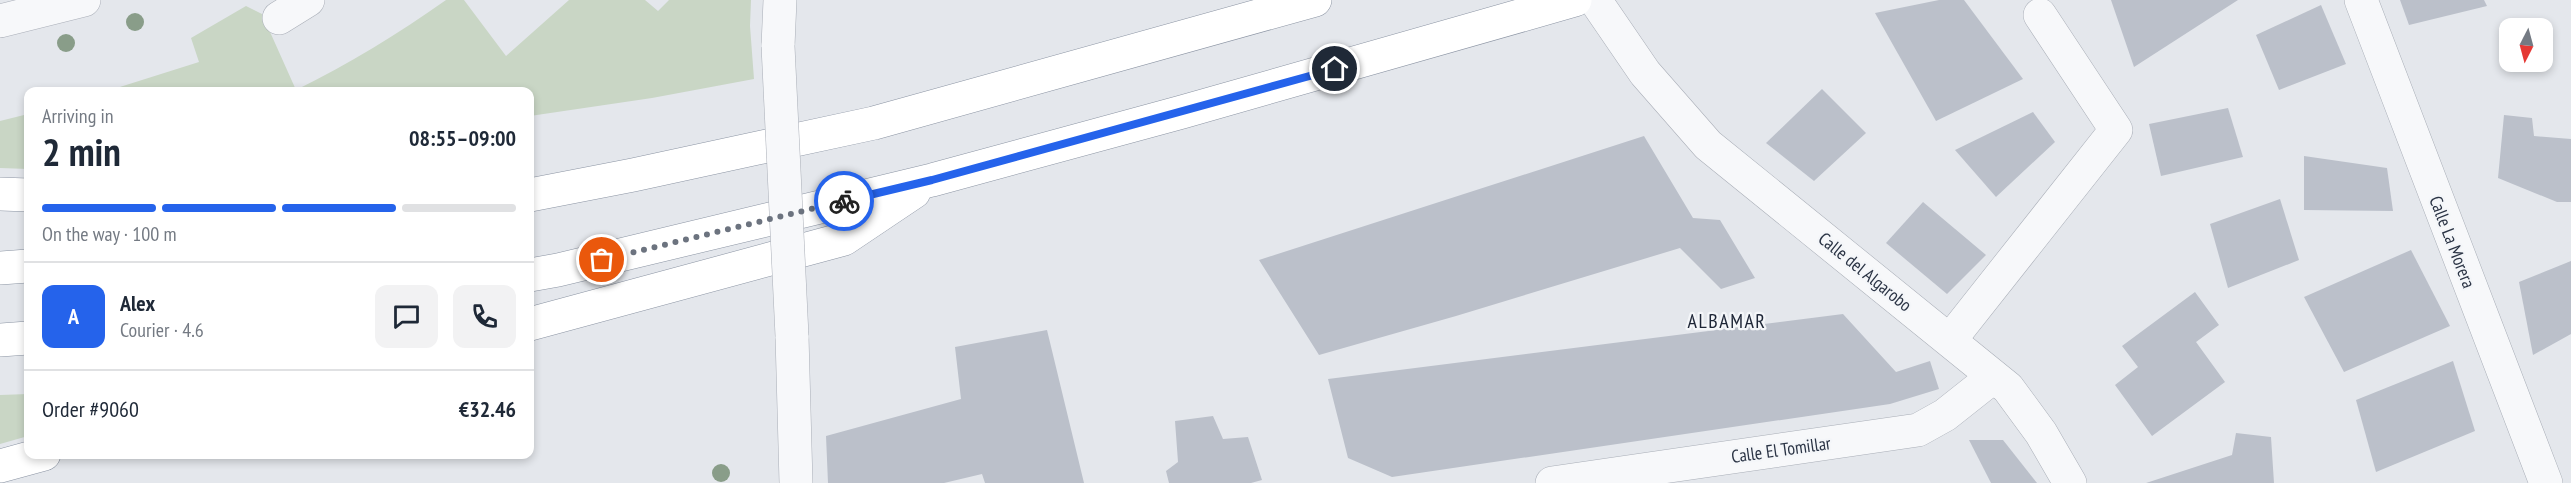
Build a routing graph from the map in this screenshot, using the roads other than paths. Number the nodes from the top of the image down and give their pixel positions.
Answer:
1 (84, 0) edge
2 (308, 0) edge
3 (780, 0) edge
4 (1315, 0) edge
5 (1575, 0) edge
6 (1595, 0) edge
7 (2361, 0) edge
8 (2040, 15) dead end
9 (279, 18) dead end
10 (0, 21) edge
11 (932, 180) junction
12 (0, 194) edge
13 (534, 194) edge
14 (24, 195) edge
15 (24, 266) edge
16 (0, 268) edge
17 (534, 274) edge
18 (534, 323) edge
19 (24, 338) edge
20 (0, 340) edge
21 (1950, 340) junction
22 (1993, 377) junction
23 (26, 459) edge
24 (0, 466) edge
25 (796, 483) edge
26 (1552, 483) edge
27 (2070, 483) edge
28 (2546, 483) edge

1 - 10 street
2 - 9 street
3 - 25 street, bridge
4 - 13 highway
5 - 11 highway
6 - 21 street, Calle del Algarobo
7 - 28 street, Calle La Morera
8 - 21 street
11 - 17 highway
11 - 18 highway
12 - 14 highway
15 - 16 highway
19 - 20 highway
21 - 22 street, Calle del Algarobo
22 - 26 street, Calle El Tomillar
22 - 27 street, Calle del Algarobo
23 - 24 highway

